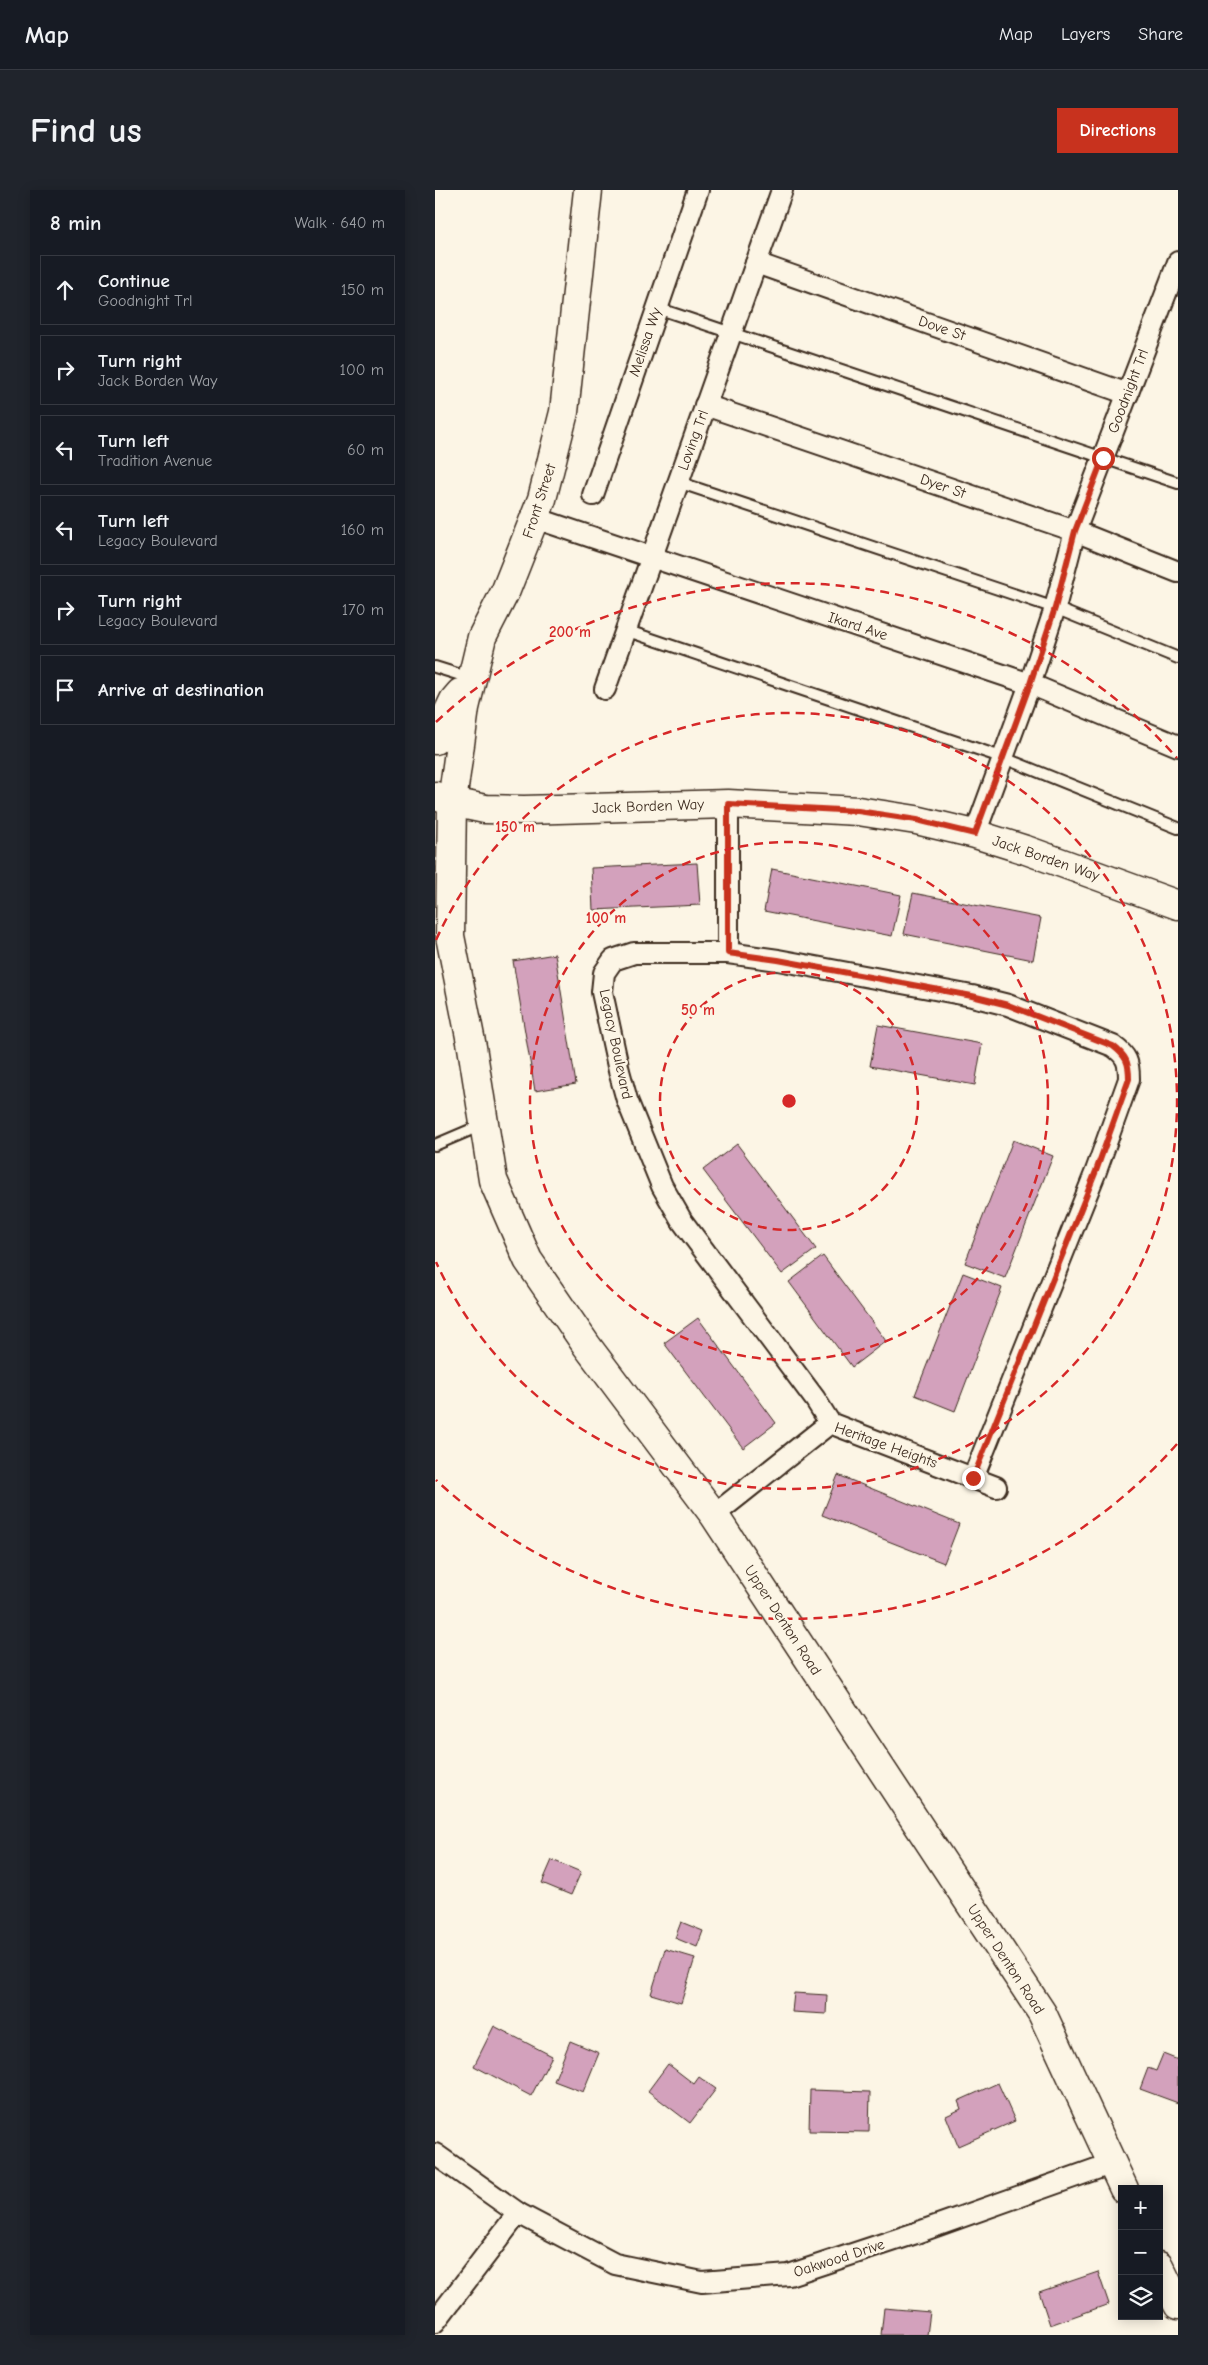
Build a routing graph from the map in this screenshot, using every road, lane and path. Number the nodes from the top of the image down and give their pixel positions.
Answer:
1 (588, 190) edge
2 (697, 190) edge
3 (782, 190) edge
4 (1178, 262) edge
5 (756, 263) junction
6 (657, 308) junction
7 (731, 333) junction
8 (1128, 394) junction
9 (705, 405) junction
10 (1103, 458) junction
11 (678, 482) junction
12 (1178, 483) edge
13 (593, 495) dead end
14 (535, 518) junction
15 (1075, 531) junction
16 (651, 557) junction
17 (1178, 572) edge
18 (1055, 608) junction
19 (625, 630) junction
20 (1178, 658) edge
21 (435, 667) edge
22 (472, 678) junction
23 (1030, 684) junction
24 (605, 689) dead end
25 (435, 740) edge
26 (1178, 746) edge
27 (1004, 758) junction
28 (444, 798) edge
29 (728, 804) junction
30 (1178, 828) edge
31 (975, 834) junction
32 (1178, 904) edge
33 (728, 953) junction
34 (472, 1047) joint
35 (485, 1124) junction
36 (435, 1145) edge
37 (830, 1423) junction
38 (973, 1478) junction
39 (996, 1487) dead end
40 (714, 1516) junction
41 (435, 2154) edge
42 (1113, 2163) junction
43 (1122, 2185) edge
44 (519, 2212) junction
45 (1163, 2274) edge
46 (1178, 2305) edge
47 (435, 2322) edge

1 - 14 street, Front Street
2 - 6 street, Melissa Wy
3 - 5 street, Loving Trl
4 - 8 street, Goodnight Trl
5 - 7 street, Loving Trl
5 - 8 street, Dove St
6 - 7 lane
6 - 13 street, Melissa Wy
7 - 9 street, Loving Trl
7 - 10 lane
8 - 10 street, Goodnight Trl
9 - 11 street, Loving Trl
9 - 15 street, Dyer St
10 - 12 lane
10 - 15 street, Goodnight Trl
11 - 16 street, Loving Trl
11 - 18 lane
14 - 16 street, Ikard Ave
14 - 22 street, Front Street
15 - 17 street, Dyer St
15 - 18 street, Goodnight Trl
16 - 19 street, Loving Trl
16 - 23 street, Ikard Ave
18 - 20 lane
18 - 23 street, Goodnight Trl
19 - 24 street, Loving Trl
19 - 27 lane
21 - 22 lane
22 - 25 street
22 - 28 street, Front Street
23 - 26 street, Ikard Ave
23 - 27 street, Goodnight Trl
27 - 30 lane
27 - 31 street, Goodnight Trl
28 - 29 street, Jack Borden Way
28 - 34 street, Front Street
29 - 31 street, Jack Borden Way
29 - 33 street
31 - 32 street, Jack Borden Way
33 - 37 street, Legacy Boulevard
33 - 38 street, Legacy Boulevard
34 - 35 street, Upper Denton Road
35 - 36 lane
35 - 40 street, Upper Denton Road
37 - 38 street, Heritage Heights
37 - 40 street, Heritage Heights
38 - 39 street, Heritage Heights
40 - 42 street, Upper Denton Road
41 - 44 street, Oakwood Drive
42 - 43 street, Upper Denton Road
42 - 44 street, Oakwood Drive
44 - 47 street
45 - 46 street

